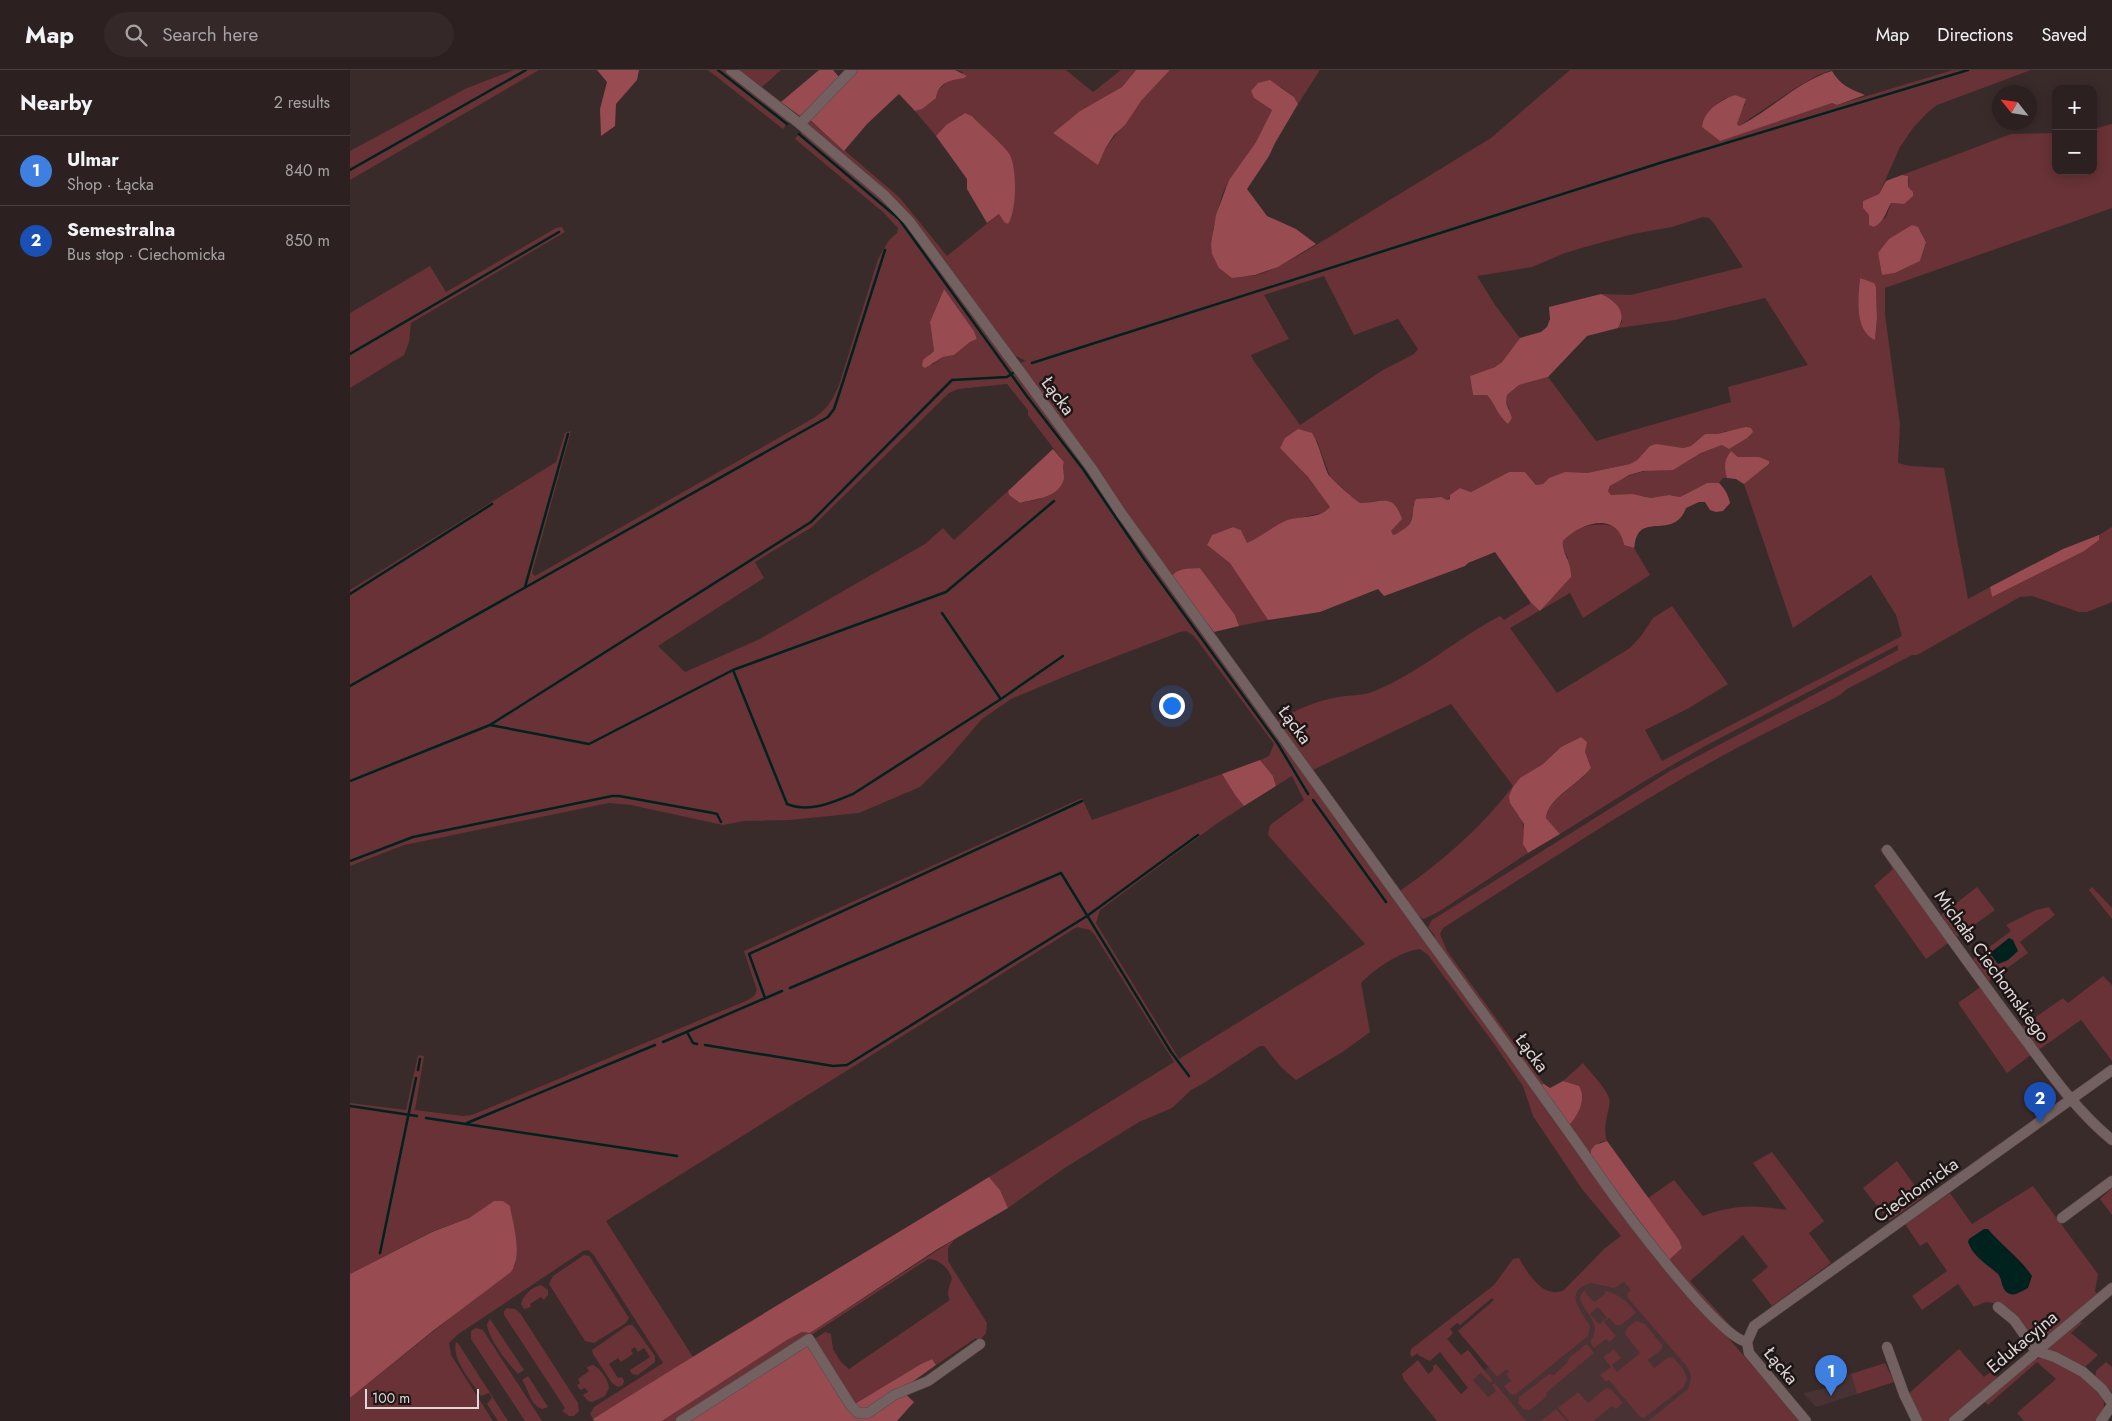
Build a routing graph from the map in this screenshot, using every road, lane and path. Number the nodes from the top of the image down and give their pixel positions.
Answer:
1 (731, 70) edge
2 (852, 70) edge
3 (800, 124) junction
4 (1887, 850) dead end
5 (2112, 1070) edge
6 (2071, 1100) junction
7 (2112, 1140) edge
8 (2112, 1181) edge
9 (2062, 1218) dead end
10 (2112, 1288) edge
11 (1998, 1307) dead end
12 (1747, 1342) junction
13 (980, 1344) dead end
14 (1886, 1347) dead end
15 (2036, 1351) junction
16 (2112, 1404) edge
17 (682, 1421) edge
18 (1806, 1421) edge
19 (1917, 1421) edge
20 (1954, 1421) edge
21 (2101, 1421) edge

1 - 3 street, Łącka
2 - 3 street
3 - 12 street, Łącka
4 - 6 street, Michała Ciechomskiego
5 - 6 street, Ciechomicka
6 - 7 street, Michała Ciechomskiego
6 - 12 street, Ciechomicka
8 - 9 street
10 - 15 street, Edukacyjna
11 - 15 street
12 - 18 street, Łącka
13 - 17 street
14 - 19 street
15 - 16 street
15 - 20 street, Edukacyjna
16 - 21 street

